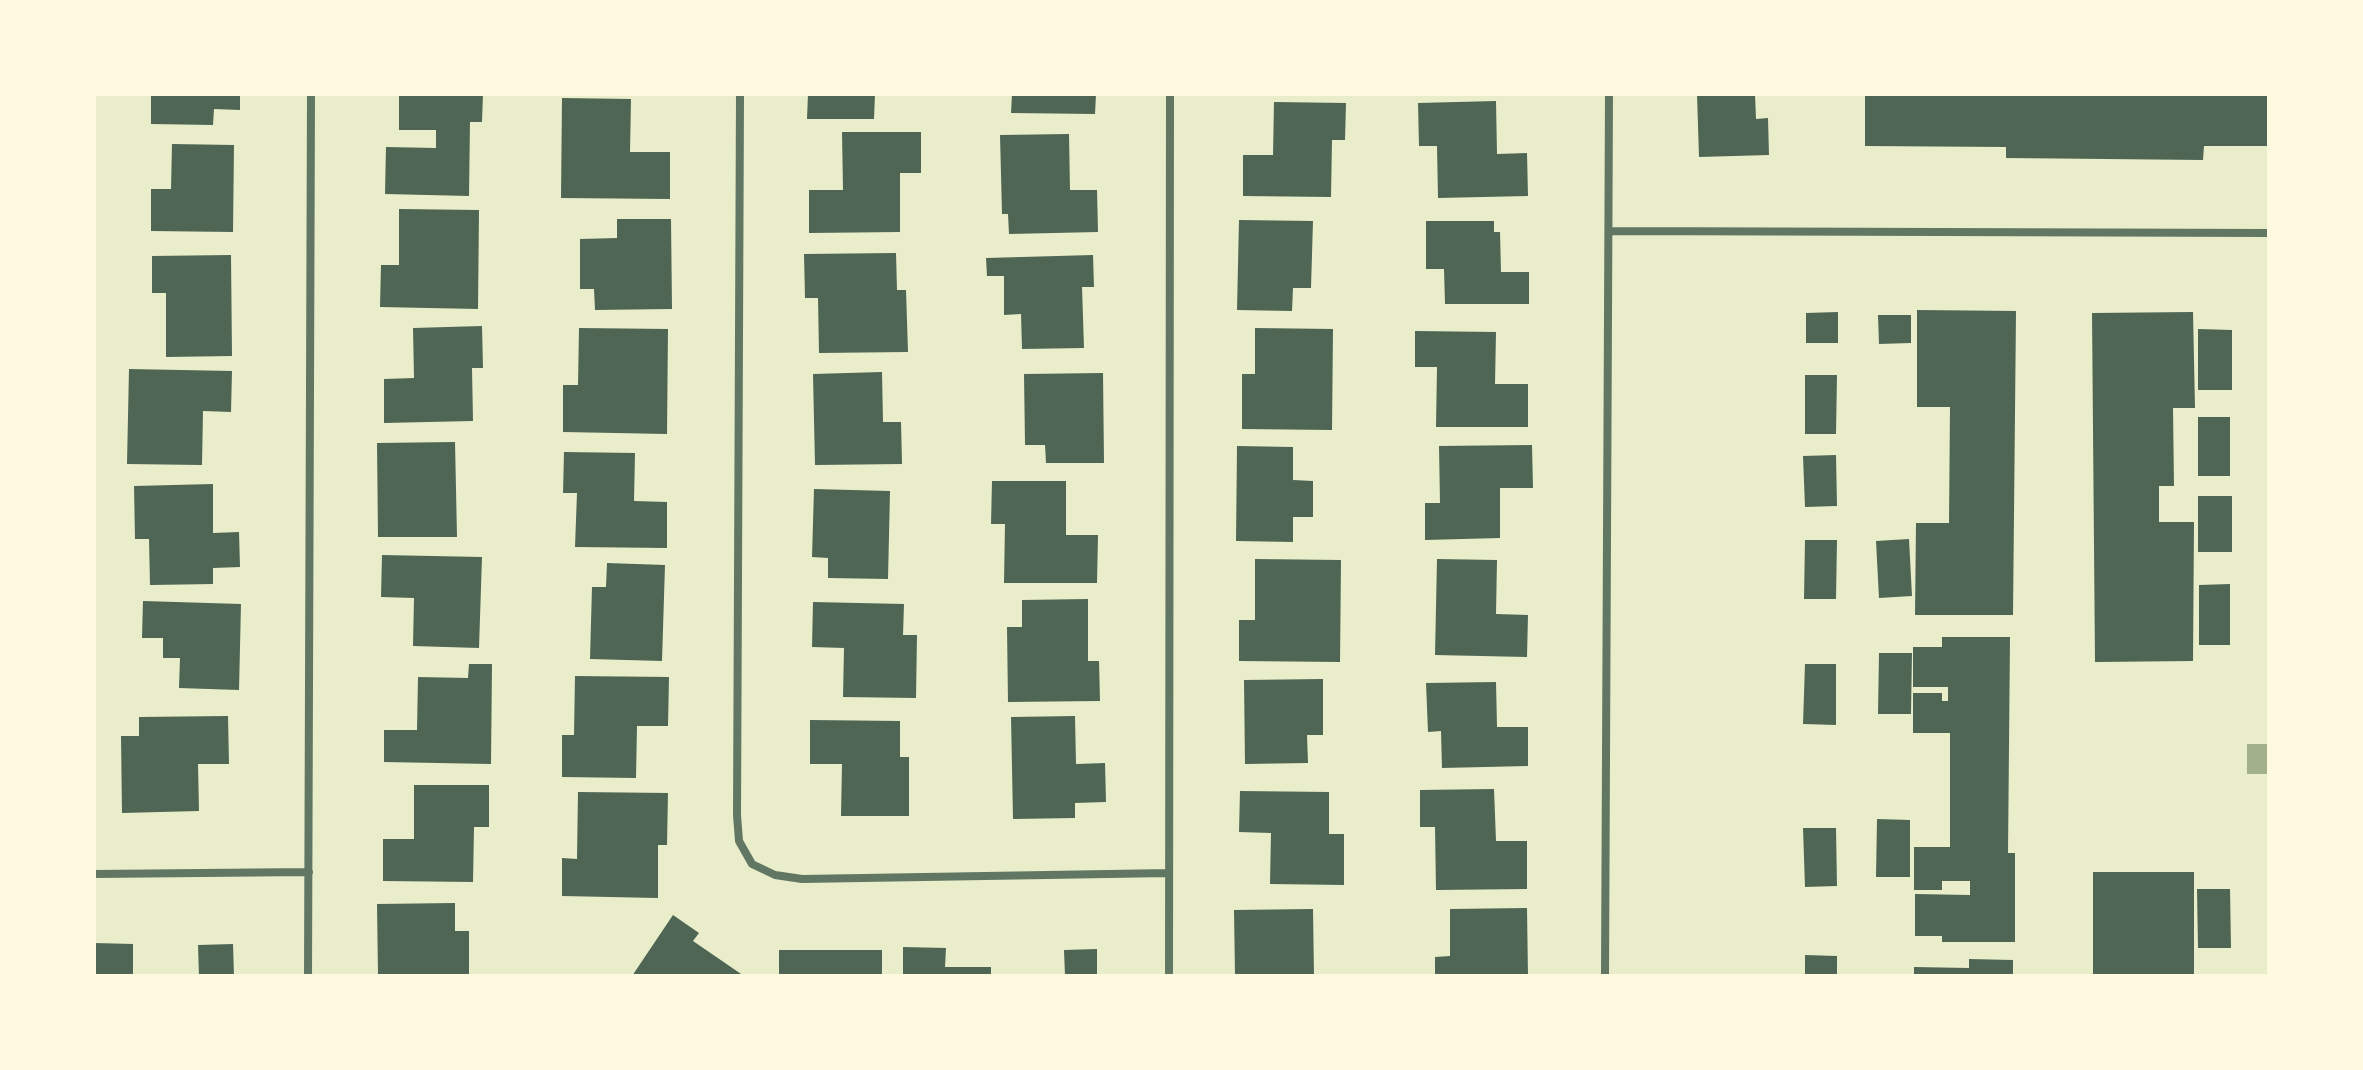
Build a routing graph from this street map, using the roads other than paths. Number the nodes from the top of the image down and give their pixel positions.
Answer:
1 (311, 94) edge
2 (740, 94) edge
3 (1170, 94) edge
4 (1609, 94) edge
5 (1609, 231) junction
6 (2269, 233) edge
7 (309, 872) junction
8 (1169, 873) junction
9 (94, 874) edge
10 (308, 976) edge
11 (1169, 976) edge
12 (1605, 976) edge

1 - 7 street
2 - 8 street
3 - 8 street
4 - 5 street
5 - 6 street
5 - 12 street
7 - 9 street
7 - 10 street
8 - 11 street

